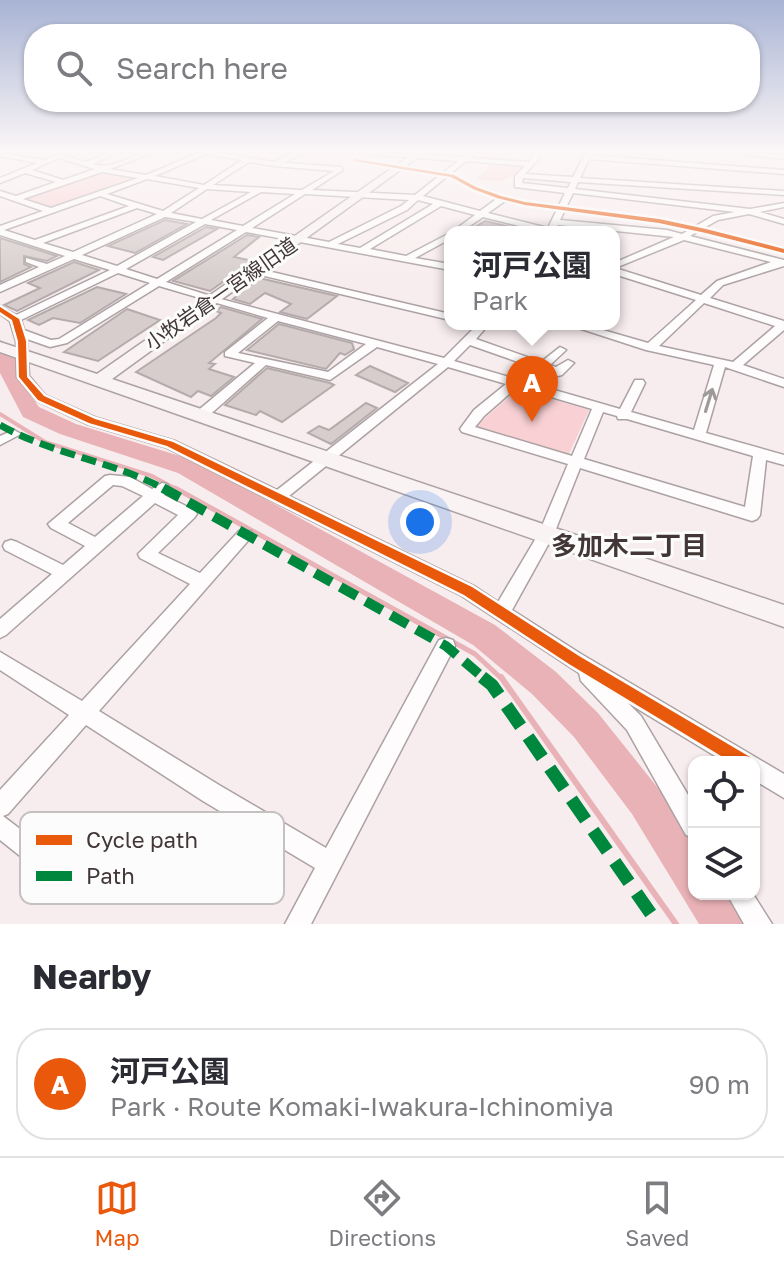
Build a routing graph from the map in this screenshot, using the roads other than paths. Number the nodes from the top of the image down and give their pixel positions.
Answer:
1 (5, 195) edge
2 (27, 195) edge
3 (98, 195) edge
4 (105, 195) edge
5 (193, 195) edge
6 (249, 195) edge
7 (299, 195) edge
8 (361, 195) edge
9 (386, 195) edge
10 (420, 195) edge
11 (569, 195) edge
12 (602, 195) edge
13 (652, 195) edge
14 (416, 198) junction
15 (15, 199) junction
16 (502, 199) dead end
17 (652, 200) junction
18 (442, 202) junction
19 (138, 205) junction
20 (784, 205) edge
21 (51, 211) junction
22 (748, 211) junction
23 (482, 213) junction
24 (650, 213) dead end
25 (164, 214) junction
26 (206, 220) junction
27 (556, 222) junction
28 (784, 222) edge
29 (464, 226) edge
30 (528, 226) edge
31 (553, 226) edge
32 (607, 226) edge
33 (620, 227) edge
34 (247, 228) junction
35 (0, 230) edge
36 (303, 237) junction
37 (683, 237) junction
38 (444, 239) edge
39 (35, 243) junction
40 (333, 243) junction
41 (364, 249) junction
42 (76, 257) junction
43 (410, 257) junction
44 (29, 260) dead end
45 (782, 263) edge
46 (620, 265) edge
47 (444, 266) edge
48 (49, 268) junction
49 (117, 270) junction
50 (620, 270) edge
51 (255, 271) junction
52 (158, 283) junction
53 (0, 289) edge
54 (213, 300) junction
55 (701, 300) junction
56 (0, 309) edge
57 (444, 316) edge
58 (276, 317) junction
59 (15, 319) junction
60 (784, 325) edge
61 (477, 330) edge
62 (591, 330) edge
63 (19, 332) junction
64 (468, 340) junction
65 (375, 343) junction
66 (650, 348) junction
67 (560, 350) dead end
68 (13, 351) edge
69 (264, 361) junction
70 (446, 363) junction
71 (568, 363) dead end
72 (720, 363) junction
73 (735, 366) junction
74 (542, 367) junction
75 (100, 380) junction
76 (514, 383) junction
77 (639, 383) dead end
78 (784, 383) edge
79 (598, 409) junction
80 (200, 416) junction
81 (623, 416) junction
82 (14, 434) dead end
83 (698, 437) junction
84 (0, 441) edge
85 (760, 454) junction
86 (330, 459) junction
87 (784, 460) edge
88 (572, 463) junction
89 (158, 491) junction
90 (280, 496) junction
91 (546, 534) junction
92 (245, 535) dead end
93 (97, 545) junction
94 (11, 546) dead end
95 (65, 573) junction
96 (202, 582) junction
97 (502, 611) junction
98 (784, 616) edge
99 (0, 630) edge
100 (446, 646) dead end
101 (0, 660) edge
102 (574, 660) junction
103 (83, 712) junction
104 (735, 756) edge
105 (760, 771) edge
106 (784, 787) edge
107 (0, 806) edge
108 (247, 812) edge
109 (688, 817) edge
110 (0, 826) edge
111 (284, 835) edge
112 (20, 842) edge
113 (330, 863) junction
114 (743, 900) edge
115 (298, 924) edge
116 (759, 924) edge

1 - 15 street
2 - 15 street
3 - 21 street
4 - 19 street
5 - 25 street
6 - 26 street
7 - 34 street
8 - 36 street, 小牧岩倉一宮線旧道
9 - 14 street
10 - 14 street
11 - 27 street
12 - 17 street
13 - 17 street
14 - 18 street
14 - 40 street
15 - 21 street
16 - 23 street
17 - 22 street
17 - 24 street
18 - 23 street
18 - 41 street
19 - 25 street
19 - 39 street
20 - 22 street
21 - 35 street
22 - 28 street
22 - 37 street
23 - 29 street
23 - 30 street
25 - 26 street
25 - 42 street
26 - 34 street
26 - 49 street
27 - 31 street
27 - 32 street
33 - 37 street
34 - 36 street
34 - 52 street
35 - 39 street
36 - 40 street
36 - 51 street, 小牧岩倉一宮線旧道
37 - 45 street
37 - 46 street
38 - 43 street
39 - 42 street
40 - 41 street
41 - 43 street
42 - 48 street
42 - 49 street
43 - 47 street
44 - 48 street
45 - 55 street
48 - 53 street
49 - 52 street
49 - 59 street
50 - 55 street
51 - 54 street, 小牧岩倉一宮線旧道
51 - 57 street
52 - 54 street
52 - 63 street
54 - 58 street
54 - 75 street, 小牧岩倉一宮線旧道
55 - 60 street
55 - 66 street
56 - 59 street
58 - 65 street
58 - 69 street
59 - 63 street
60 - 73 street
61 - 64 street
62 - 66 street
63 - 68 street
64 - 70 street
64 - 74 street
65 - 69 street
65 - 70 street
66 - 72 street
67 - 74 street
68 - 75 street
68 - 90 street
69 - 80 street
70 - 76 street
70 - 86 street
71 - 74 street
72 - 73 street
83 -> 72 street
73 - 78 street
75 - 80 street
76 - 79 street
76 - 88 street
77 - 81 street
79 - 81 street
79 - 88 street
80 - 86 street
81 - 83 street
82 - 84 street
83 - 85 street
85 - 87 street
85 - 88 street
86 - 90 street
86 - 91 street
88 - 91 street
89 - 93 street
89 - 93 street
89 - 96 street
90 - 97 street
91 - 97 street
91 - 98 street
92 - 96 street
93 - 95 street
94 - 95 street
95 - 99 street
96 - 103 street
97 - 102 street
100 - 113 street
101 - 103 street
102 - 104 street
102 - 109 street
103 - 107 street
103 - 108 street
105 - 106 street
110 - 112 street
111 - 113 street
113 - 115 street
114 - 116 street

